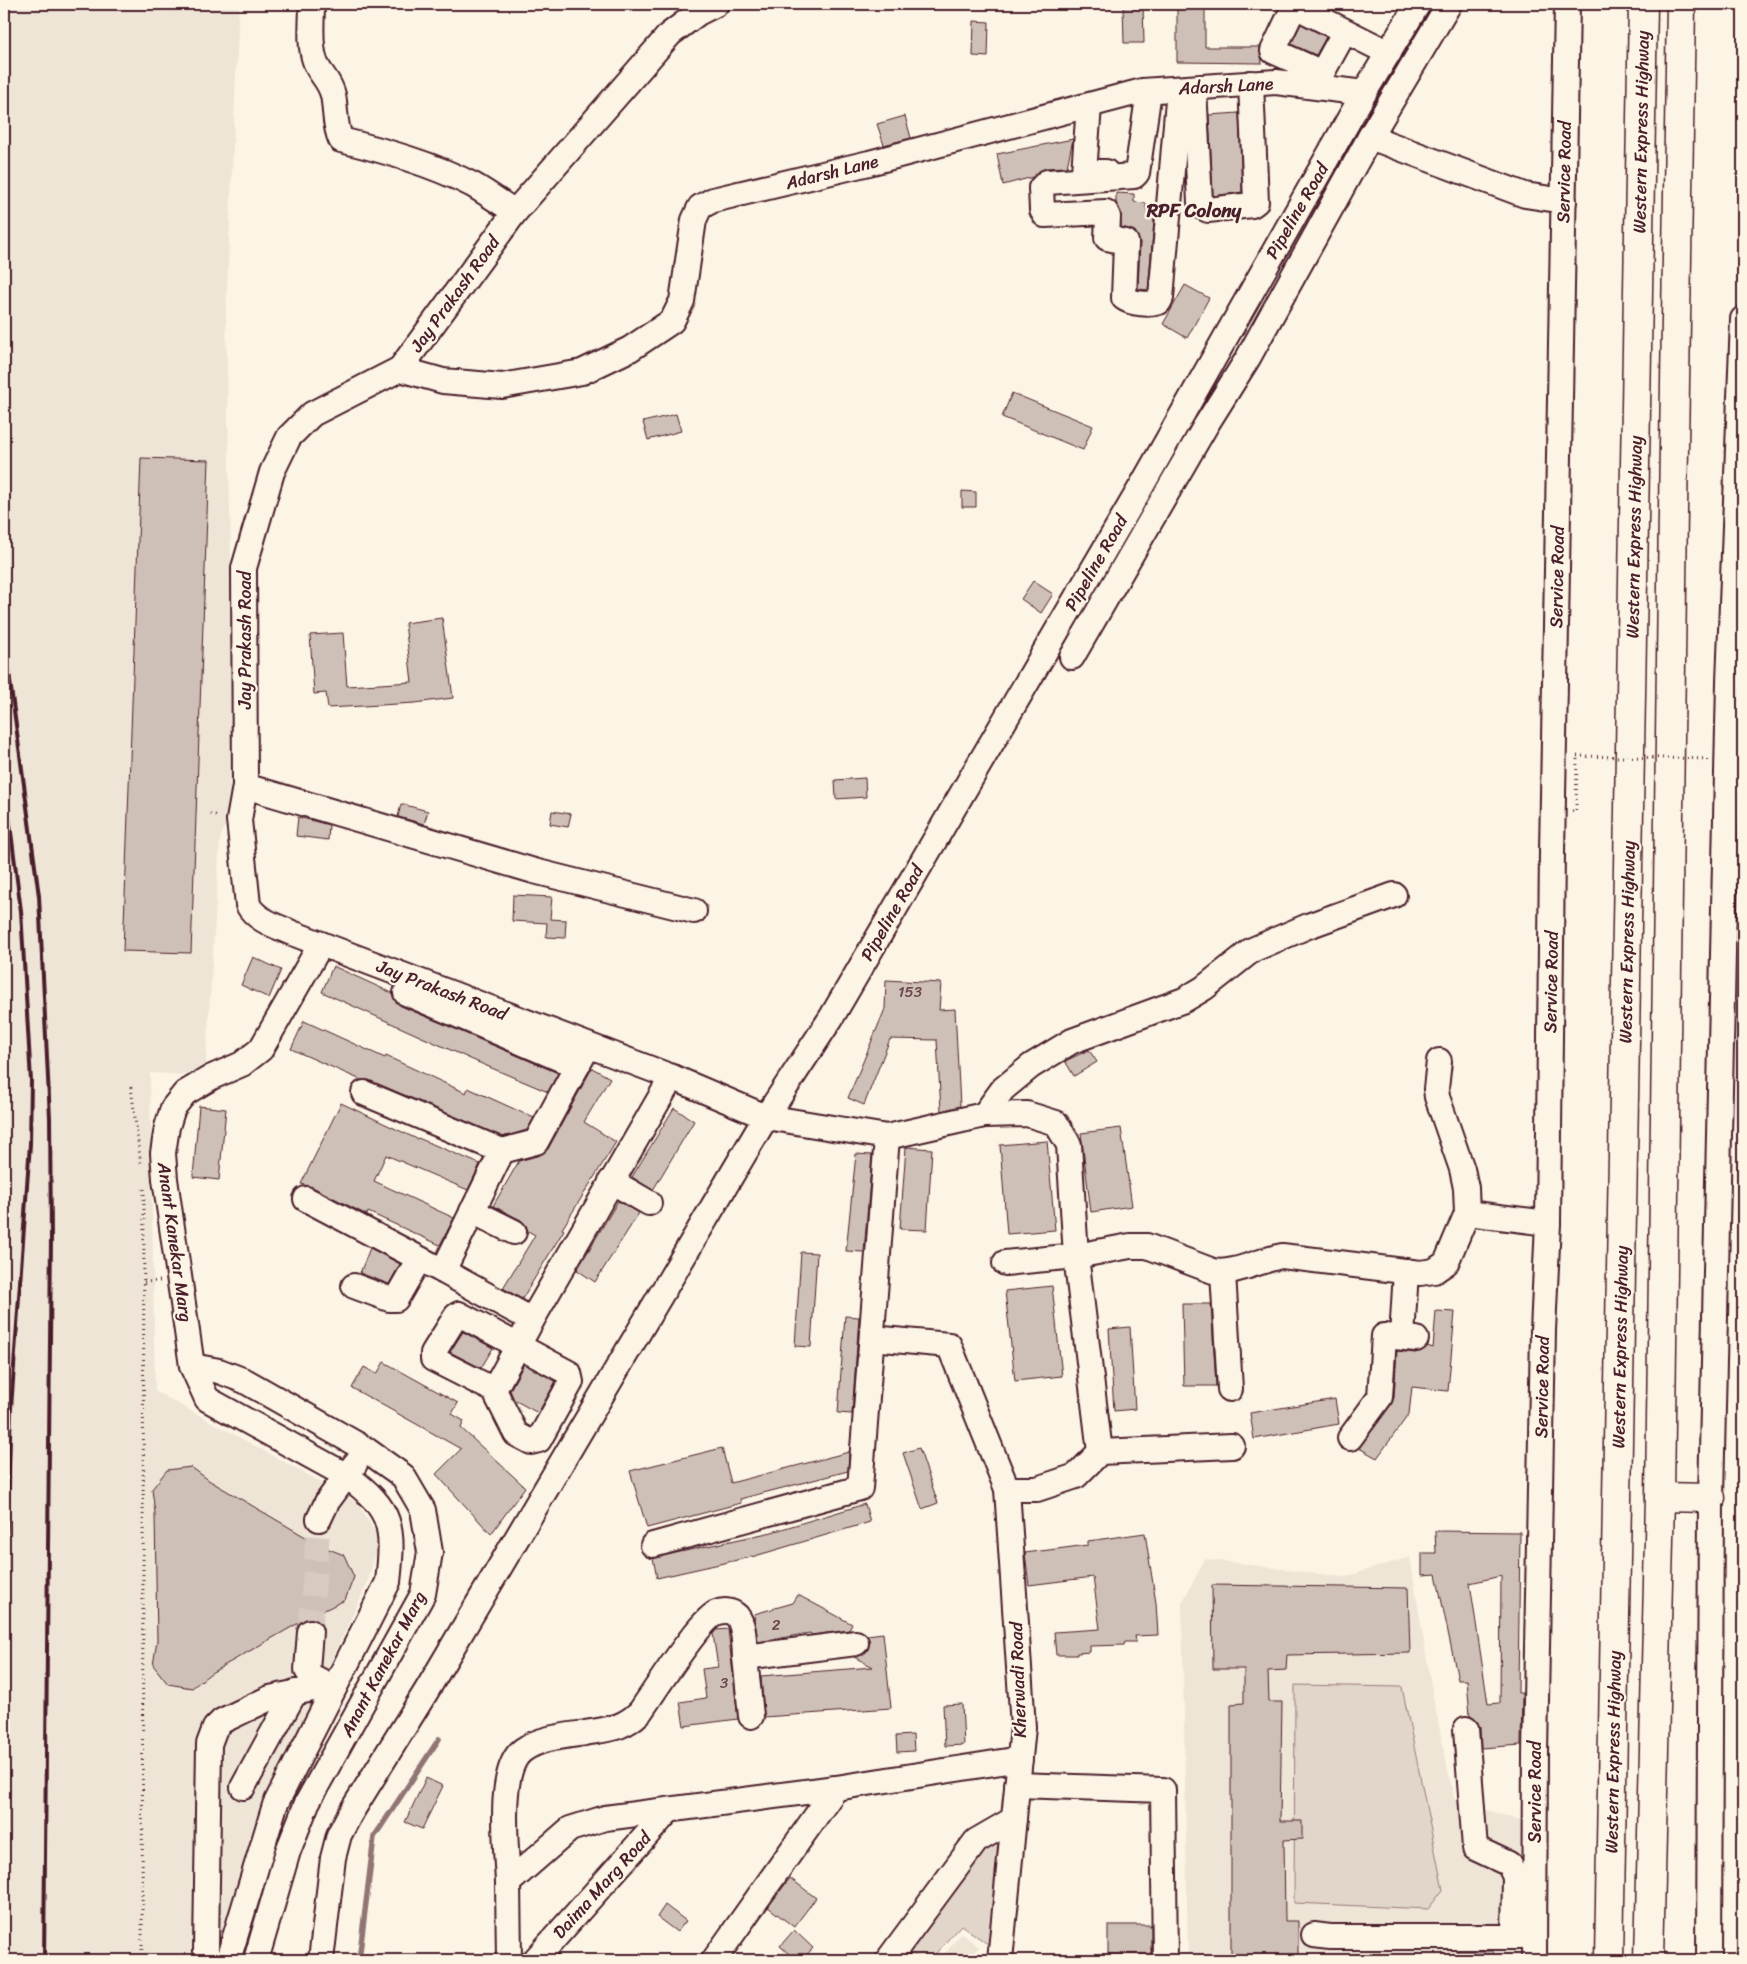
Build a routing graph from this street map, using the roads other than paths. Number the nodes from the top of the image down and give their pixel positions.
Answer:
1 (312, 4) edge
2 (716, 4) edge
3 (1418, 4) edge
4 (1449, 4) edge
5 (1567, 4) edge
6 (1643, 4) edge
7 (1681, 4) edge
8 (1345, 31) junction
9 (1389, 53) junction
10 (1282, 56) junction
11 (1276, 82) junction
12 (1251, 83) junction
13 (1186, 88) junction
14 (1144, 92) junction
15 (1364, 93) junction
16 (1089, 106) junction
17 (1370, 137) junction
18 (1564, 201) junction
19 (515, 212) junction
20 (1743, 319) edge
21 (400, 369) junction
22 (1072, 657) dead end
23 (1736, 685) edge
24 (244, 786) junction
25 (1394, 895) dead end
26 (694, 911) dead end
27 (321, 944) junction
28 (336, 963) dead end
29 (583, 1056) junction
30 (1439, 1061) dead end
31 (672, 1077) junction
32 (364, 1093) dead end
33 (984, 1115) junction
34 (766, 1117) junction
35 (887, 1137) junction
36 (502, 1151) junction
37 (611, 1182) junction
38 (306, 1199) dead end
39 (649, 1203) dead end
40 (472, 1211) junction
41 (1467, 1213) junction
42 (1548, 1223) junction
43 (514, 1232) dead end
44 (1076, 1256) junction
45 (419, 1259) junction
46 (1004, 1263) dead end
47 (443, 1271) junction
48 (1406, 1271) junction
49 (1223, 1273) junction
50 (354, 1286) dead end
51 (532, 1320) junction
52 (872, 1338) junction
53 (518, 1344) junction
54 (192, 1366) junction
55 (1230, 1389) dead end
56 (494, 1390) junction
57 (1350, 1438) dead end
58 (1232, 1446) dead end
59 (365, 1449) junction
60 (1100, 1452) junction
61 (347, 1476) junction
62 (1007, 1489) junction
63 (1660, 1498) junction
64 (1711, 1498) junction
65 (319, 1518) tunnel mouth
66 (653, 1545) dead end
67 (310, 1632) tunnel mouth
68 (856, 1643) dead end
69 (746, 1657) junction
70 (330, 1687) junction
71 (295, 1692) junction
72 (751, 1716) dead end
73 (1466, 1729) dead end
74 (1020, 1759) junction
75 (1017, 1785) junction
76 (243, 1787) dead end
77 (836, 1788) junction
78 (669, 1810) junction
79 (1014, 1819) junction
80 (1651, 1878) junction
81 (1611, 1880) junction
82 (508, 1884) junction
83 (1314, 1936) dead end
84 (1524, 1937) junction
85 (208, 1960) edge
86 (228, 1960) edge
87 (256, 1960) edge
88 (321, 1960) edge
89 (509, 1960) edge
90 (535, 1960) edge
91 (714, 1960) edge
92 (888, 1960) edge
93 (1000, 1960) edge
94 (1165, 1960) edge
95 (1534, 1960) edge
96 (1590, 1960) edge
97 (1609, 1960) edge
98 (1649, 1960) edge
99 (1668, 1960) edge
100 (1710, 1960) edge

1 - 19 street
2 - 19 street, Jay Prakash Road
3 - 9 street, Pipeline Road
4 - 17 street
5 - 18 street, Service Road
6 - 81 highway, Western Express Highway
7 - 63 highway
8 - 9 street
8 - 10 street
8 - 10 street
9 - 15 street, Pipeline Road
10 - 11 street
11 - 12 street, Adarsh Lane
11 - 15 street, Adarsh Lane
12 - 13 street, Adarsh Lane
12 - 13 street
13 - 14 street, Adarsh Lane
13 - 14 street
14 - 16 street, Adarsh Lane
14 - 16 street
15 - 34 street, Pipeline Road
16 - 21 street, Adarsh Lane
17 - 18 street
17 - 22 street
18 - 42 street, Service Road
19 - 21 street, Jay Prakash Road
20 - 23 street
21 - 24 street, Jay Prakash Road
23 - 64 street
24 - 26 street
24 - 27 street, Jay Prakash Road
25 - 33 street
27 - 29 street, Jay Prakash Road
27 - 54 street, Anant Kanekar Marg
28 - 29 street
29 - 31 street, Jay Prakash Road
29 - 36 street
30 - 41 street
31 - 34 street, Jay Prakash Road
31 - 37 street
32 - 36 street
33 - 35 street
33 - 44 street
34 - 35 street
34 - 88 street, Pipeline Road
35 - 52 street
36 - 40 street
37 - 39 street
37 - 51 street
38 - 45 street
40 - 43 street
40 - 47 street
41 - 42 street
41 - 48 street
42 - 84 street, Service Road
44 - 46 street
44 - 49 street
44 - 60 street
45 - 47 street
45 - 50 street
47 - 51 street
48 - 49 street
48 - 57 street
49 - 55 street
51 - 53 street
52 - 62 street, Kherwadi Road
52 - 66 street
53 - 56 street
53 - 56 street
53 - 56 street
54 - 59 street, Anant Kanekar Marg
54 - 61 street, Anant Kanekar Marg
58 - 60 street
59 - 61 street
59 - 87 street, Anant Kanekar Marg
60 - 62 street
61 - 65 street
61 - 70 street, Anant Kanekar Marg
62 - 74 street, Kherwadi Road
63 - 64 highway
63 - 80 highway
64 - 100 street
67 - 70 street
68 - 69 street
69 - 72 street
69 - 82 street
70 - 71 street
70 - 86 street, Anant Kanekar Marg
71 - 76 street
71 - 85 street
73 - 84 street
74 - 75 street, Kherwadi Road
74 - 77 street
75 - 79 street, Kherwadi Road
75 - 94 street
77 - 78 street
77 - 91 street
78 - 82 street
78 - 90 street, Daima Marg Road
79 - 92 street
79 - 93 street, Kherwadi Road
80 - 98 highway
80 - 99 highway
81 - 96 highway
81 - 97 highway
82 - 89 street
83 - 84 street
84 - 95 street, Service Road

